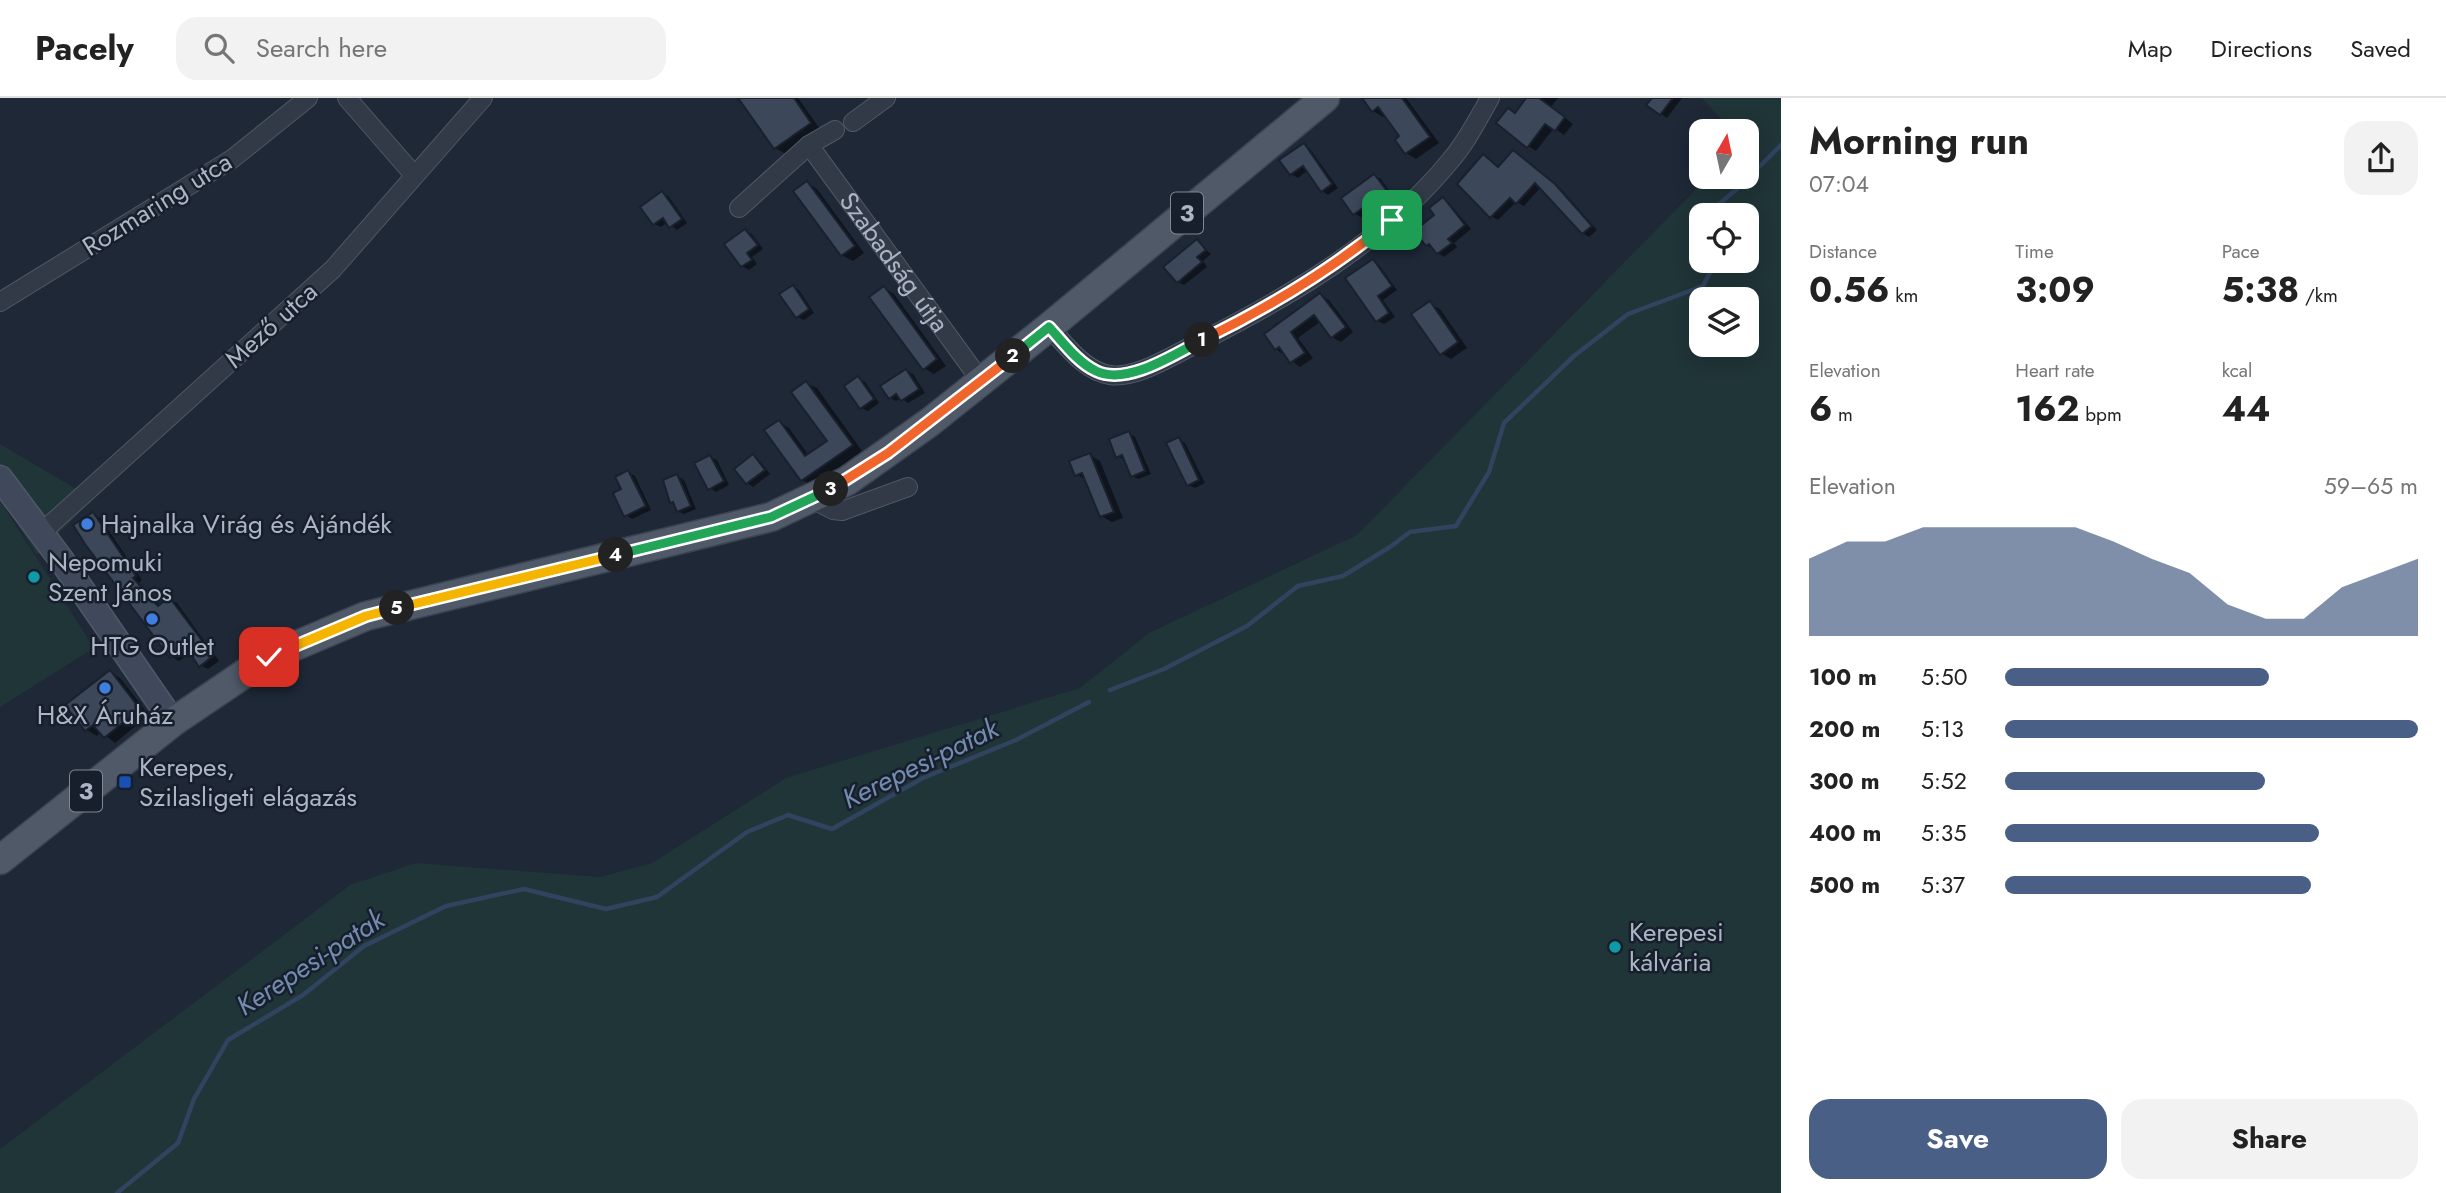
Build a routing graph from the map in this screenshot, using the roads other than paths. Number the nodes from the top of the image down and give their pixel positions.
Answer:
1 (308, 98) edge
2 (347, 98) edge
3 (483, 98) edge
4 (886, 98) edge
5 (1325, 98) edge
6 (1490, 98) edge
7 (853, 122) dead end
8 (835, 130) dead end
9 (809, 145) junction
10 (414, 176) junction
11 (739, 208) dead end
12 (0, 302) edge
13 (1049, 327) junction
14 (981, 381) junction
15 (0, 478) edge
16 (908, 487) dead end
17 (813, 499) junction
18 (41, 533) junction
19 (173, 722) junction
20 (0, 860) edge

1 - 12 street, Rozmaring utca
2 - 10 street
3 - 10 street, Mező utca
4 - 7 street
5 - 13 main road, 3
6 - 13 street
8 - 9 street
9 - 11 street
9 - 14 street, Szabadság útja
10 - 18 street, Mező utca
13 - 14 main road, 3
14 - 17 main road, 3
15 - 18 street
16 - 17 street
17 - 19 main road, 3
18 - 19 street
19 - 20 main road, 3

